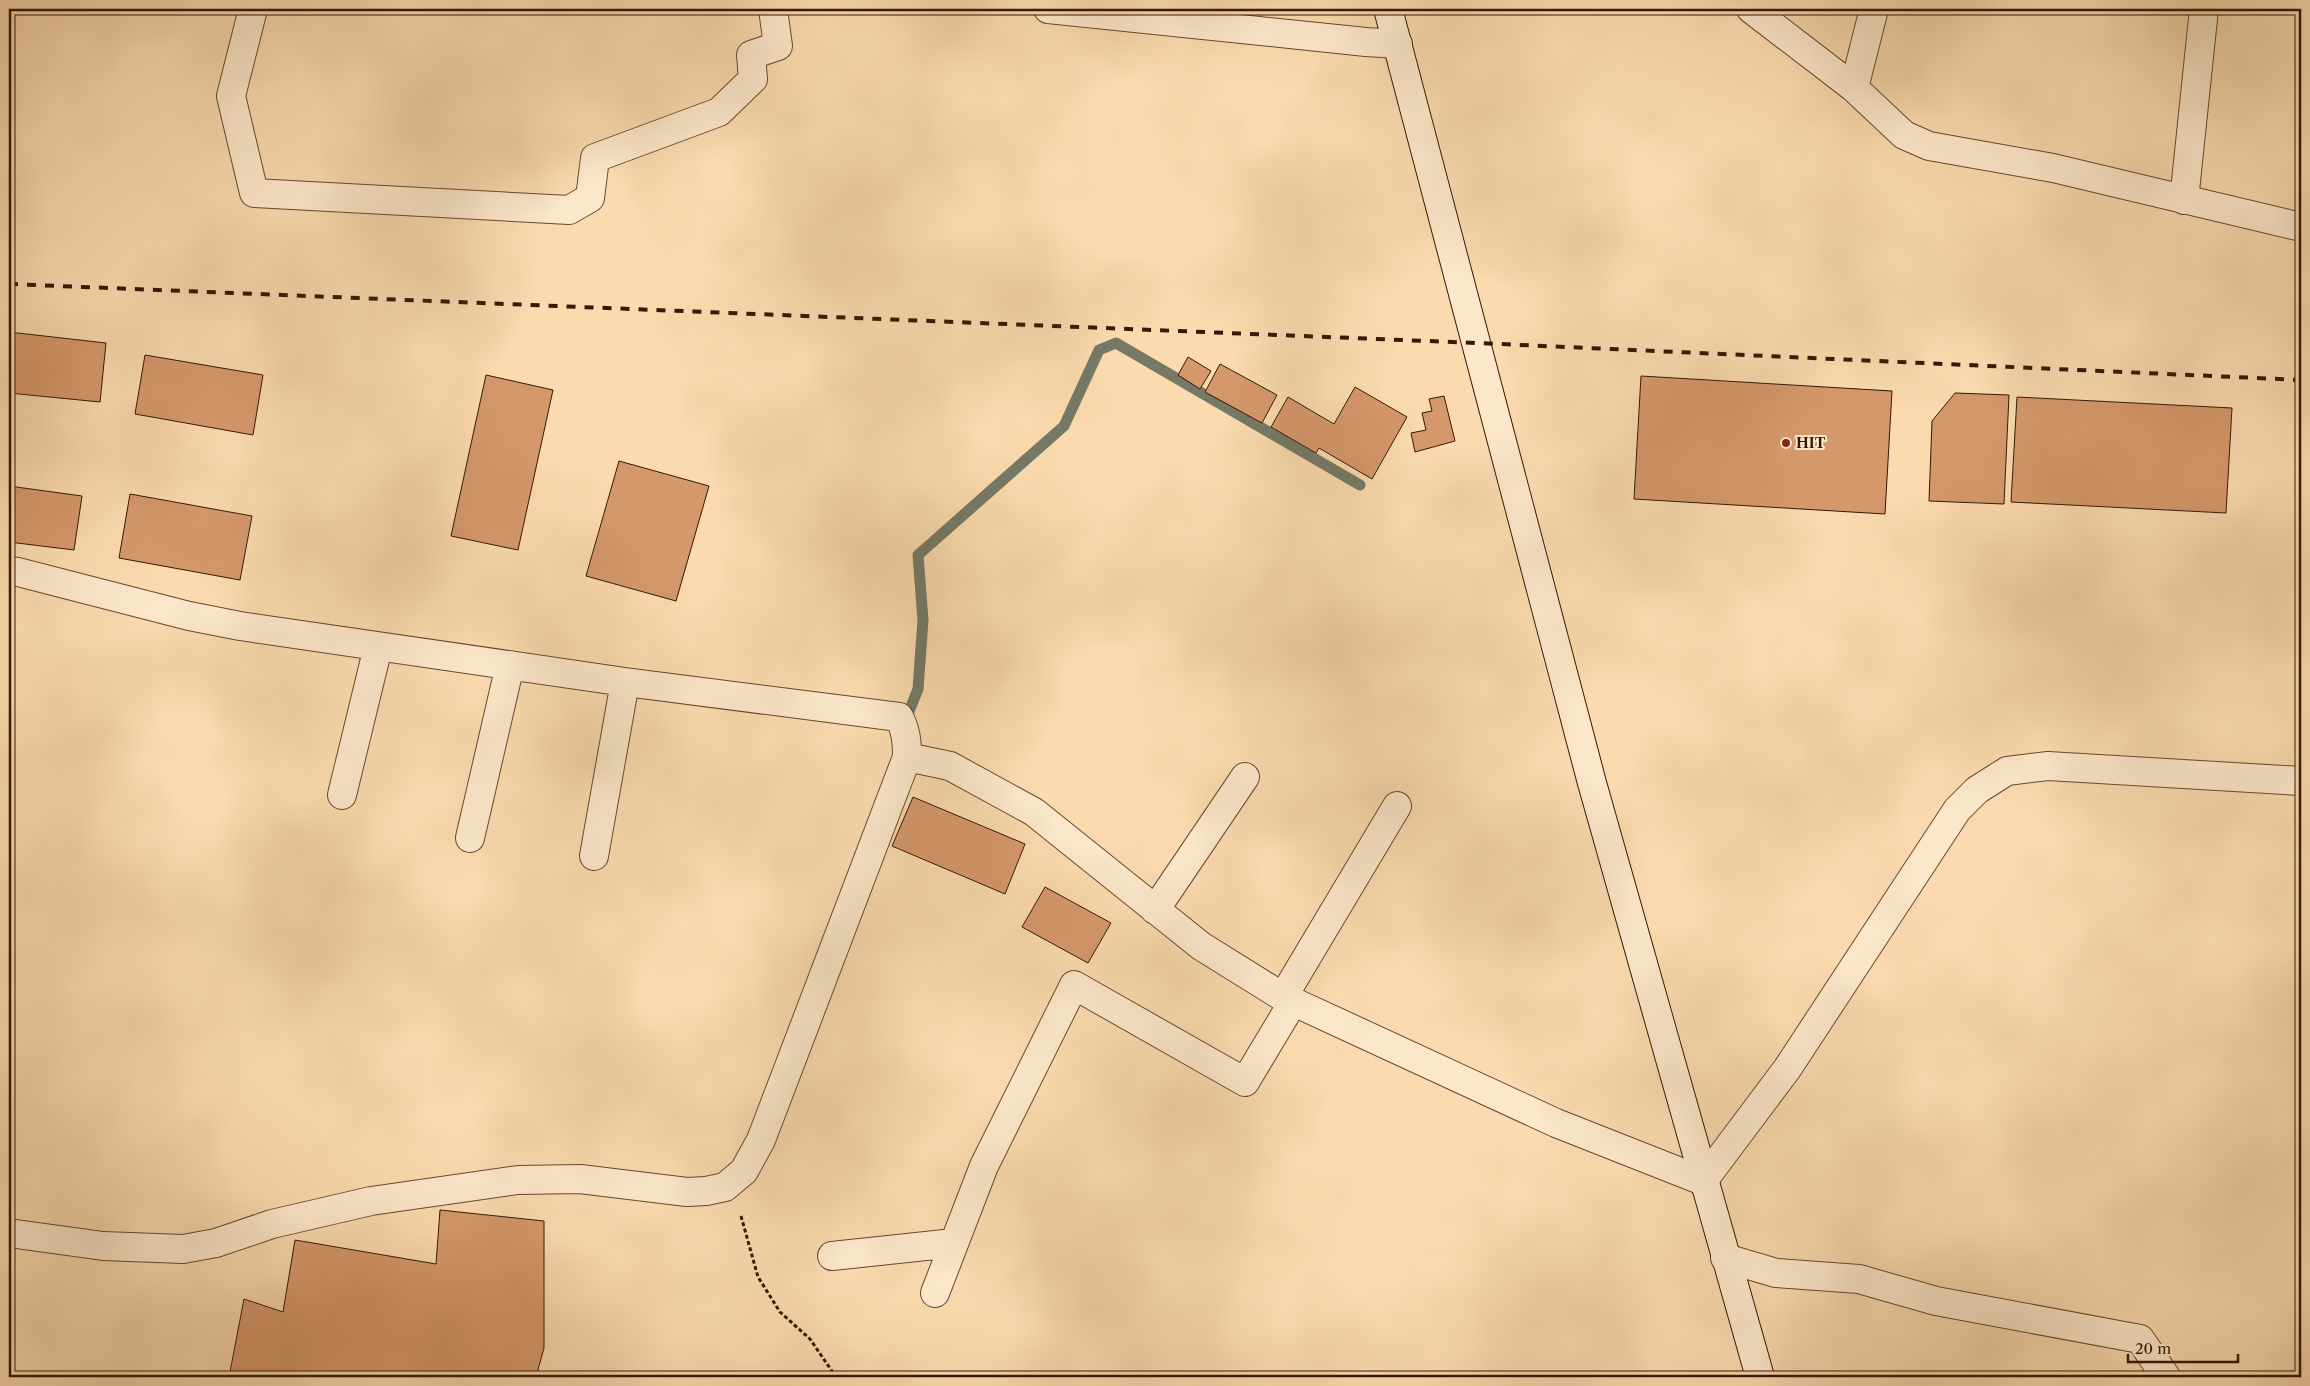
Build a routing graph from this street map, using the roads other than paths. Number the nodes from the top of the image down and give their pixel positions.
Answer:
1 (253, 9) edge
2 (773, 9) edge
3 (1048, 9) edge
4 (1388, 9) edge
5 (1751, 9) edge
6 (1874, 9) edge
7 (2204, 9) edge
8 (1398, 44) junction
9 (1854, 88) junction
10 (2184, 200) junction
11 (2301, 227) edge
12 (9, 571) edge
13 (378, 647) junction
14 (510, 665) junction
15 (624, 682) junction
16 (907, 757) junction
17 (1245, 777) dead end
18 (2301, 781) edge
19 (342, 795) dead end
20 (1397, 806) dead end
21 (470, 838) dead end
22 (594, 856) dead end
23 (1155, 910) junction
24 (1288, 1000) junction
25 (1703, 1181) junction
26 (9, 1234) edge
27 (954, 1243) junction
28 (832, 1256) dead end
29 (1725, 1258) junction
30 (935, 1293) dead end
31 (1760, 1377) edge
32 (2166, 1377) edge

1 - 2 street
3 - 8 street
4 - 8 street
5 - 9 street
6 - 9 street
7 - 10 street
8 - 25 street
9 - 10 street
10 - 11 street
12 - 13 street
13 - 14 street
13 - 19 street
14 - 15 street
14 - 21 street
15 - 16 street
15 - 22 street
16 - 23 street
16 - 26 street
17 - 23 street
18 - 25 street
20 - 24 street
23 - 24 street
24 - 25 street
24 - 27 street
25 - 29 street
27 - 28 street
27 - 30 street
29 - 31 street
29 - 32 street

